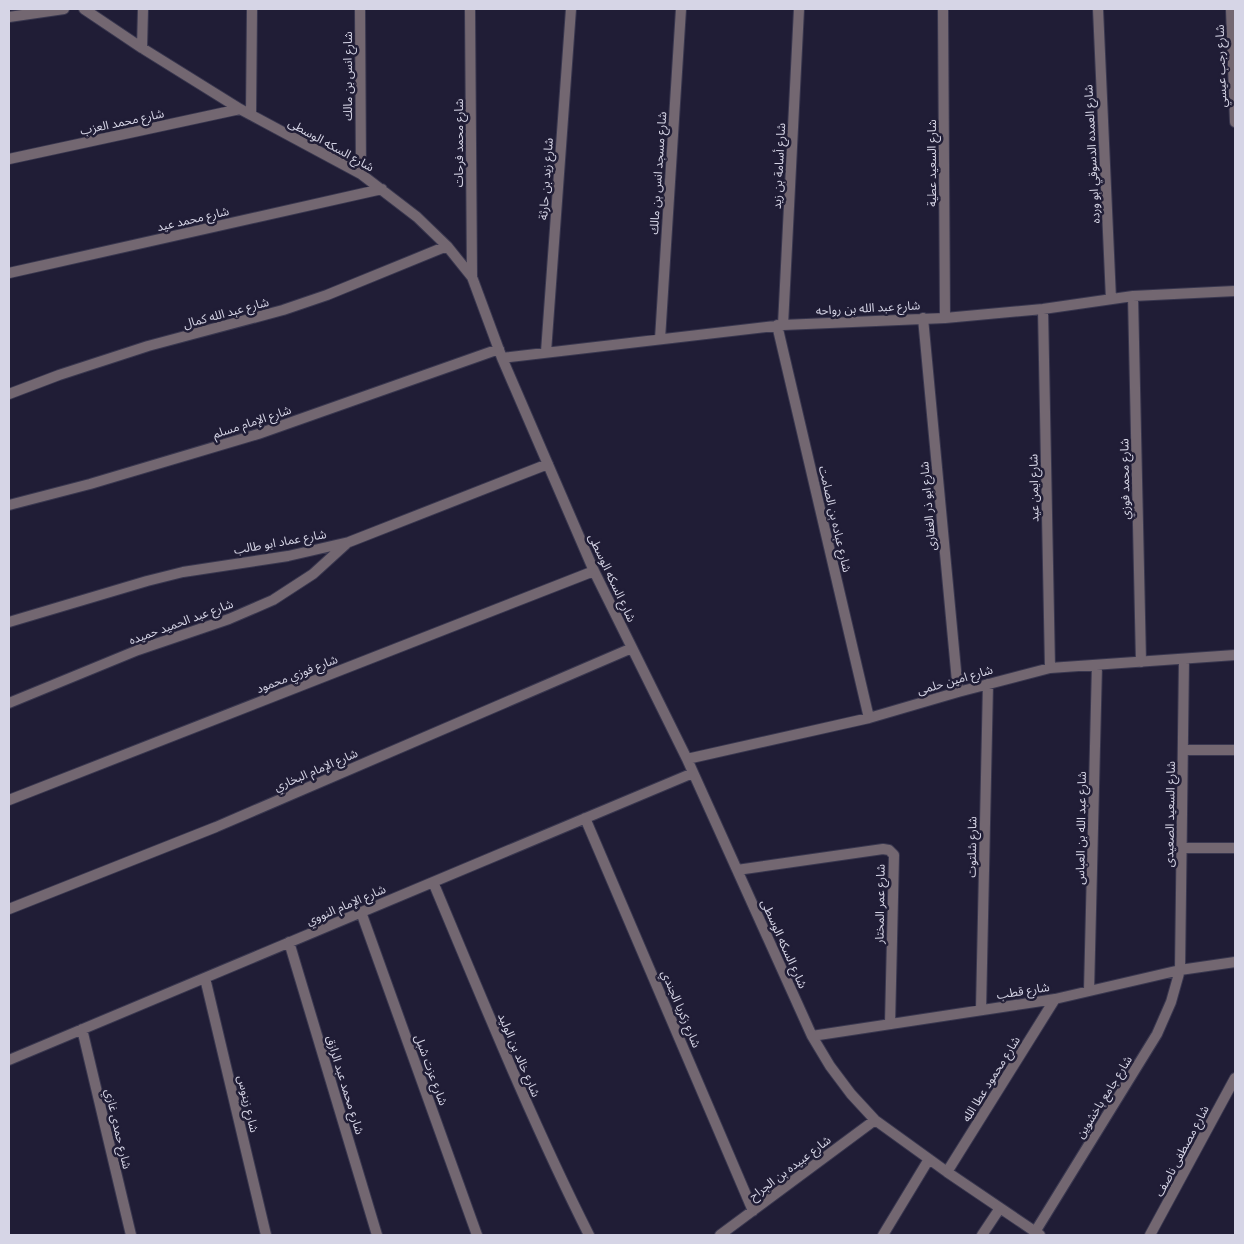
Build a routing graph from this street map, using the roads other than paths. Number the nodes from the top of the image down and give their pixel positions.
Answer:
1 (64, 9) edge
2 (84, 9) edge
3 (143, 9) edge
4 (252, 9) edge
5 (360, 9) edge
6 (470, 9) edge
7 (570, 9) edge
8 (681, 9) edge
9 (799, 9) edge
10 (943, 9) edge
11 (1098, 9) edge
12 (1231, 9) edge
13 (9, 17) edge
14 (142, 48) junction
15 (1235, 86) edge
16 (240, 109) junction
17 (251, 115) junction
18 (1235, 122) edge
19 (9, 159) edge
20 (361, 174) junction
21 (382, 189) junction
22 (447, 246) junction
23 (9, 273) edge
24 (472, 277) junction
25 (1235, 291) edge
26 (1133, 296) junction
27 (1111, 299) junction
28 (1043, 309) junction
29 (923, 318) junction
30 (945, 318) junction
31 (780, 325) junction
32 (660, 339) junction
33 (546, 352) junction
34 (501, 354) junction
35 (9, 394) edge
36 (548, 464) junction
37 (9, 505) edge
38 (349, 542) junction
39 (594, 571) junction
40 (9, 622) edge
41 (632, 648) junction
42 (1235, 655) edge
43 (1184, 658) junction
44 (1141, 662) junction
45 (1097, 664) junction
46 (1050, 668) junction
47 (988, 684) junction
48 (958, 692) junction
49 (9, 703) edge
50 (869, 718) junction
51 (1183, 750) junction
52 (1235, 750) edge
53 (687, 760) junction
54 (693, 773) junction
55 (9, 800) edge
56 (585, 818) junction
57 (1182, 848) junction
58 (1235, 848) edge
59 (737, 870) junction
60 (433, 882) junction
61 (9, 909) edge
62 (361, 912) junction
63 (289, 942) junction
64 (1235, 962) edge
65 (1180, 970) junction
66 (205, 978) junction
67 (1089, 991) junction
68 (1055, 999) junction
69 (981, 1010) junction
70 (890, 1024) junction
71 (82, 1030) junction
72 (812, 1036) junction
73 (9, 1060) edge
74 (1235, 1078) edge
75 (875, 1120) junction
76 (929, 1159) junction
77 (947, 1172) junction
78 (1000, 1208) junction
79 (753, 1211) junction
80 (1038, 1233) edge
81 (131, 1235) edge
82 (266, 1235) edge
83 (377, 1235) edge
84 (477, 1235) edge
85 (589, 1235) edge
86 (720, 1235) edge
87 (883, 1235) edge
88 (982, 1235) edge
89 (1150, 1235) edge

1 - 13 street
2 - 14 street, شارع السكه الوسطى
3 - 14 street
4 - 17 street
5 - 20 street, شارع انس بن مالك
6 - 24 street, شارع محمد فرحات
7 - 33 street, شارع زيد بن حارثة
8 - 32 street, شارع مسجد انس بن مالك
9 - 31 street, شارع أسامة بن زيد
10 - 30 street, شارع السعيد عطية
11 - 27 street, شارع العمده الدسوقي ابو ورده
12 - 15 street, شارع رجب عيسي
14 - 16 street, شارع السكه الوسطى
15 - 18 street, شارع رجب عيسي
16 - 17 street, شارع السكه الوسطى
16 - 19 street, شارع محمد العزب
17 - 20 street, شارع السكه الوسطى
20 - 21 street, شارع السكه الوسطى
21 - 22 street, شارع السكه الوسطى
21 - 23 street, شارع محمد عيد
22 - 24 street, شارع السكه الوسطى
22 - 35 street, شارع عبد الله كمال
24 - 34 street, شارع السكه الوسطى
25 - 26 street, شارع عبد الله بن رواحه
26 - 27 street, شارع عبد الله بن رواحه
26 - 44 street, شارع محمد فوزي
27 - 28 street, شارع عبد الله بن رواحه
28 - 30 street, شارع عبد الله بن رواحه
28 - 46 street, شارع ايمن عيد
29 - 30 street, شارع عبد الله بن رواحه
29 - 31 street, شارع عبد الله بن رواحه
29 - 48 street, شارع ابو ذر الغفارى
31 - 32 street, شارع عبد الله بن رواحه
31 - 50 street, شارع عباده بن الصامت
32 - 33 street, شارع عبد الله بن رواحه
33 - 34 street, شارع عبد الله بن رواحه
34 - 36 street, شارع السكه الوسطى
34 - 37 street, شارع الإمام مسلم
36 - 38 street, شارع عماد ابو طالب
36 - 39 street, شارع السكه الوسطى
38 - 40 street, شارع عماد ابو طالب
38 - 49 street, شارع عبد الحميد حميده
39 - 41 street, شارع السكه الوسطى
39 - 55 street, شارع فوزي محمود
41 - 53 street, شارع السكه الوسطى
41 - 61 street, شارع الإمام البخاري
42 - 43 street, شارع امين حلمى
43 - 44 street, شارع امين حلمى
43 - 51 street, شارع السعيد الصعيدى
44 - 45 street, شارع امين حلمى
45 - 46 street, شارع امين حلمى
45 - 67 street, شارع عبد الله بن العباس
46 - 47 street, شارع امين حلمى
47 - 48 street, شارع امين حلمى
47 - 69 street, شارع شلتوت
48 - 50 street, شارع امين حلمى
50 - 53 street, شارع امين حلمى
51 - 52 street
51 - 57 street, شارع السعيد الصعيدى
53 - 54 street, شارع السكه الوسطى
54 - 56 street, شارع الإمام النووي
54 - 59 street, شارع السكه الوسطى
56 - 60 street, شارع الإمام النووي
56 - 79 street, شارع زكريا الجندي
57 - 58 street
57 - 65 street, شارع السعيد الصعيدى
59 - 70 street, شارع عمر المختار
59 - 72 street, شارع السكه الوسطى
60 - 62 street, شارع الإمام النووي
60 - 85 street, شارع خالد بن الوليد
62 - 63 street, شارع الإمام النووي
62 - 84 street, شارع عزت شبل
63 - 66 street, شارع الإمام النووي
63 - 83 street, شارع محمد عبد الرازق
64 - 65 street, شارع قطب
65 - 67 street, شارع قطب
65 - 80 street, شارع جامع باخشوين
66 - 71 street, شارع الإمام النووي
66 - 82 street, شارع زينوس
67 - 68 street, شارع قطب
68 - 69 street, شارع قطب
68 - 77 street, شارع محمود عطا الله
69 - 70 street, شارع قطب
70 - 72 street, شارع قطب
71 - 73 street, شارع الإمام النووي
71 - 81 street, شارع حمدى غازي
72 - 75 street, شارع السكه الوسطى
74 - 89 street, شارع مصطفى ناصف
75 - 76 street, شارع السكه الوسطى
75 - 79 street, شارع عبيده بن الجراح
76 - 77 street, شارع السكه الوسطى
76 - 87 street
77 - 78 street, شارع السكه الوسطى
78 - 80 street, شارع السكه الوسطى
78 - 88 street
79 - 86 street, شارع عبيده بن الجراح

